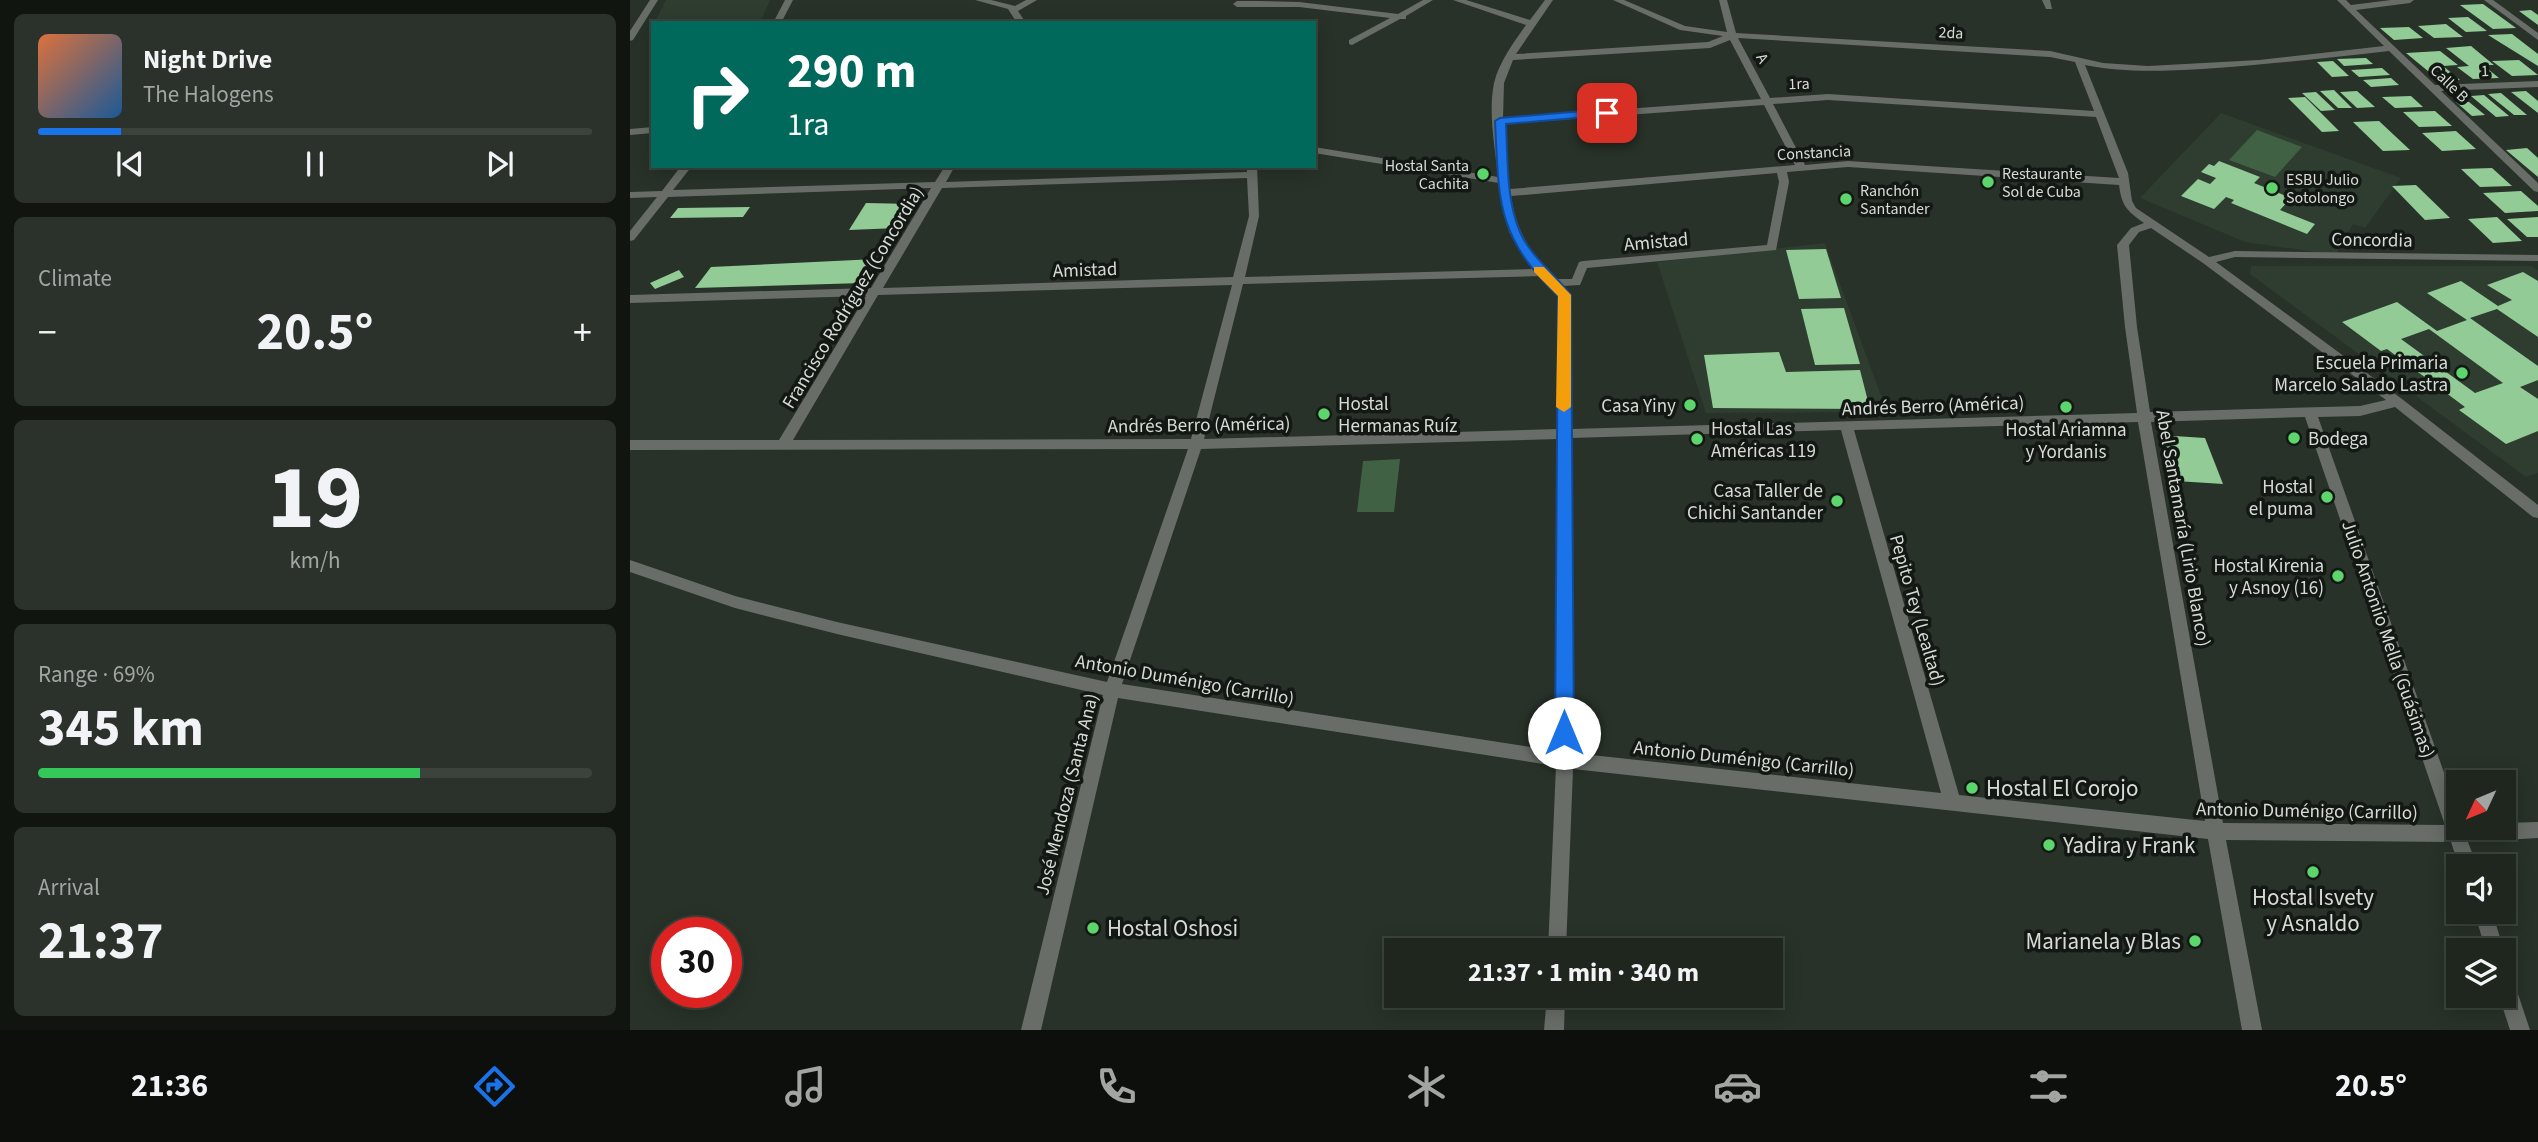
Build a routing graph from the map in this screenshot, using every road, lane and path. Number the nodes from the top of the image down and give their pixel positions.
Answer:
1 (654, 0) edge
2 (789, 0) edge
3 (979, 0) edge
4 (1033, 0) edge
5 (1429, 0) edge
6 (1457, 0) edge
7 (1549, 0) edge
8 (1618, 0) edge
9 (1723, 0) edge
10 (2341, 0) edge
11 (2410, 0) edge
12 (2487, 0) edge
13 (1237, 4) dead end
14 (2350, 8) junction
15 (1013, 10) junction
16 (1403, 17) junction
17 (778, 21) edge
18 (1021, 21) edge
19 (1532, 24) junction
20 (1732, 35) junction
21 (2538, 37) edge
22 (630, 38) edge
23 (1352, 43) dead end
24 (2389, 48) junction
25 (1512, 57) junction
26 (2079, 61) junction
27 (2538, 84) edge
28 (2433, 88) junction
29 (1768, 99) junction
30 (2099, 114) junction
31 (1500, 121) junction
32 (651, 130) edge
33 (630, 132) edge
34 (1316, 150) edge
35 (1801, 167) junction
36 (686, 168) edge
37 (949, 168) edge
38 (1781, 169) junction
39 (1251, 170) edge
40 (2125, 182) junction
41 (939, 187) junction
42 (1504, 187) junction
43 (2538, 188) edge
44 (669, 192) junction
45 (630, 195) edge
46 (2150, 223) junction
47 (630, 238) edge
48 (2538, 258) edge
49 (2207, 261) junction
50 (1541, 272) junction
51 (1238, 282) junction
52 (1554, 283) junction
53 (872, 293) junction
54 (630, 299) edge
55 (2397, 402) junction
56 (2310, 413) junction
57 (2144, 418) junction
58 (1847, 428) junction
59 (1563, 432) junction
60 (1196, 444) junction
61 (630, 445) edge
62 (783, 445) junction
63 (2538, 513) edge
64 (630, 566) edge
65 (1112, 690) junction
66 (1565, 760) junction
67 (2446, 800) edge
68 (1952, 802) junction
69 (2538, 830) edge
70 (2215, 831) junction
71 (2516, 831) edge
72 (2446, 834) edge
73 (1558, 938) edge
74 (1555, 1008) edge
75 (2513, 1008) edge
76 (1031, 1030) edge
77 (1554, 1030) edge
78 (2252, 1030) edge
79 (2520, 1030) edge

1 - 22 street
2 - 17 street
3 - 15 street
4 - 15 street
5 - 16 street
6 - 19 street
7 - 19 street
8 - 20 street
9 - 20 street, A
10 - 14 street, Calle B
11 - 14 street
12 - 21 street
13 - 16 street
14 - 24 street, Calle B
15 - 18 street
16 - 23 street
19 - 25 street
20 - 25 street, 2da
20 - 26 street, 2da
20 - 29 street, A
24 - 26 street, 2da
24 - 28 street, Calle B
25 - 31 street
26 - 30 street
27 - 28 street, 1
28 - 43 street, Calle B
29 - 30 street, 1ra
29 - 31 street, 1ra
29 - 35 street, A
30 - 40 street
31 - 42 street
32 - 33 street
34 - 42 street, Constancia
35 - 38 street, Constancia
35 - 40 street, Constancia
36 - 44 street
37 - 41 street, Francisco Rodríguez (Concordia)
38 - 42 street, Constancia
38 - 52 street, Amistad
39 - 41 street
39 - 51 street, José Mendoza (Santa Ana)
40 - 46 street
41 - 44 street
41 - 53 street, Francisco Rodríguez (Concordia)
42 - 50 street
44 - 45 street
44 - 47 street
46 - 49 street
46 - 57 street, Abel Santamaría (Lirio Blanco)
48 - 49 street, Concordia
49 - 55 street
50 - 51 street, Amistad
50 - 52 street
51 - 53 street, Amistad
51 - 60 street, José Mendoza (Santa Ana)
52 - 59 street
53 - 54 street, Amistad
53 - 62 street, Francisco Rodríguez (Concordia)
55 - 56 street, Andrés Berro (América)
55 - 63 street
56 - 57 street, Andrés Berro (América)
56 - 67 street, Julio Antoniio Mella (Guásimas)
57 - 58 street, Andrés Berro (América)
57 - 70 street, Abel Santamaría (Lirio Blanco)
58 - 59 street, Andrés Berro (América)
58 - 68 street, Pepito Tey (Lealtad)
59 - 60 street, Andrés Berro (América)
59 - 66 street
60 - 62 street, Andrés Berro (América)
60 - 65 street, José Mendoza (Santa Ana)
61 - 62 street, Andrés Berro (América)
64 - 65 street, Antonio Duménigo (Carrillo)
65 - 66 street, Antonio Duménigo (Carrillo)
65 - 76 street, José Mendoza (Santa Ana)
66 - 68 street, Antonio Duménigo (Carrillo)
66 - 73 street
68 - 70 street, Antonio Duménigo (Carrillo)
69 - 71 street, Antonio Duménigo (Carrillo)
70 - 72 street, Antonio Duménigo (Carrillo)
70 - 78 street, Abel Santamaría (Lirio Blanco)
74 - 77 street
75 - 79 street

